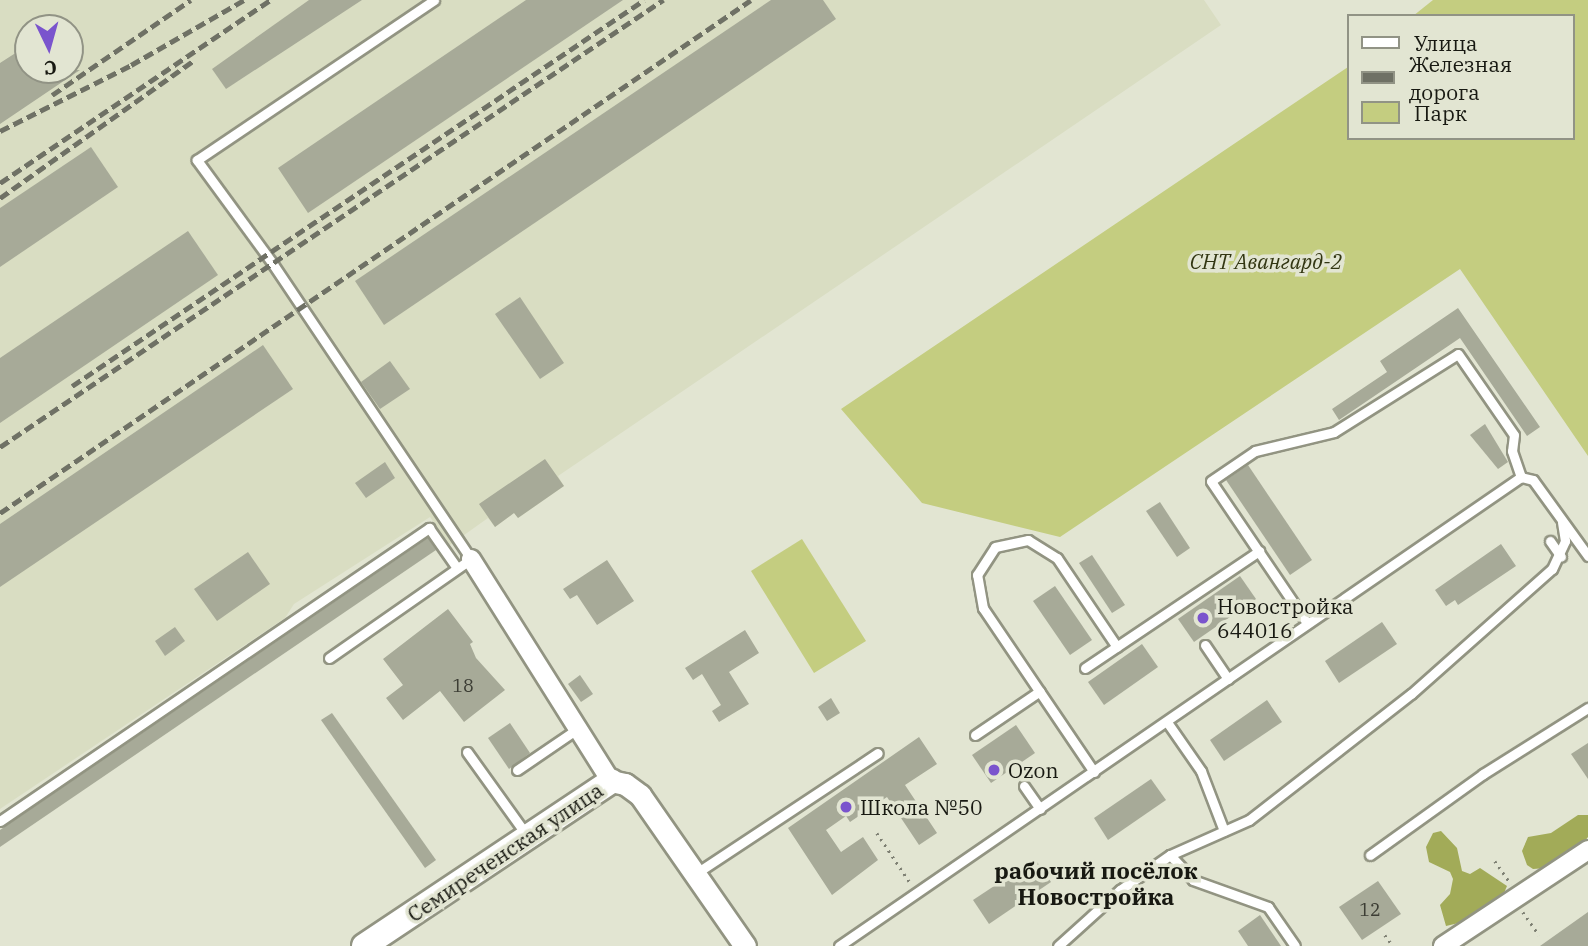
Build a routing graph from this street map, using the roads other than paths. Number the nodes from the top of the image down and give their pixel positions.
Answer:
1 (434, 0) edge
2 (1521, 477) junction
3 (1562, 521) junction
4 (1550, 541) dead end
5 (1259, 551) junction
6 (1588, 556) edge
7 (1561, 557) junction
8 (464, 563) junction
9 (1307, 623) junction
10 (1205, 645) dead end
11 (1117, 647) junction
12 (329, 658) dead end
13 (1085, 668) dead end
14 (1228, 679) junction
15 (1040, 691) junction
16 (1588, 708) edge
17 (1167, 722) junction
18 (577, 729) junction
19 (975, 734) dead end
20 (467, 752) dead end
21 (878, 753) dead end
22 (517, 770) dead end
23 (1094, 772) junction
24 (611, 781) junction
25 (1024, 786) dead end
26 (1040, 808) junction
27 (0, 821) edge
28 (1224, 831) junction
29 (527, 836) junction
30 (1588, 850) edge
31 (1170, 855) junction
32 (1370, 855) dead end
33 (695, 874) junction
34 (377, 942) edge
35 (746, 946) edge
36 (839, 946) edge
37 (1058, 946) edge
38 (1294, 946) edge
39 (1443, 946) edge

1 - 8 lane
2 - 3 lane
2 - 5 lane
2 - 9 lane
3 - 6 lane
3 - 7 lane
4 - 7 lane
5 - 9 lane
5 - 11 lane
7 - 28 lane
8 - 12 lane
8 - 18 street
8 - 27 lane
9 - 14 lane
10 - 14 lane
11 - 13 lane
11 - 15 lane
14 - 17 lane
15 - 19 lane
15 - 23 lane
16 - 32 lane
17 - 23 lane
17 - 28 lane
18 - 22 lane
18 - 24 street
20 - 29 lane
21 - 33 lane
23 - 26 lane
24 - 29 main road, Семиреченская улица
24 - 33 street
25 - 26 lane
26 - 36 lane
28 - 31 lane
29 - 34 main road, Семиреченская улица
30 - 39 street
31 - 37 lane
31 - 38 lane
33 - 35 street

